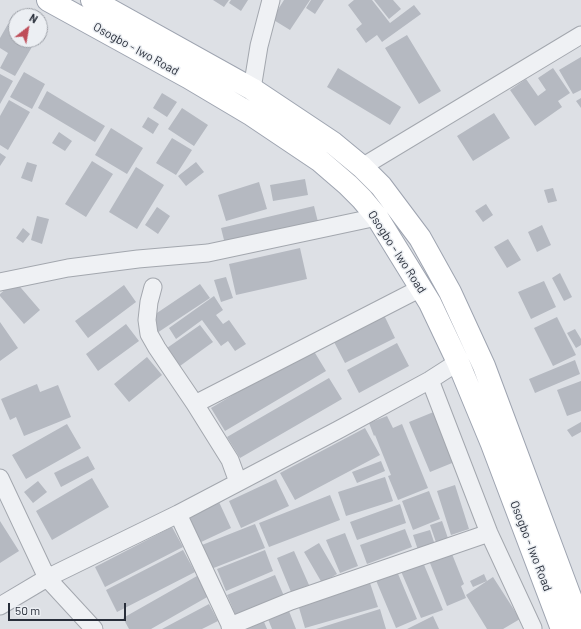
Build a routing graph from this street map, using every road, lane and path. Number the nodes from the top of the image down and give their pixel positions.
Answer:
1 (48, 0) edge
2 (271, 0) edge
3 (99, 2) edge
4 (581, 35) edge
5 (252, 89) junction
6 (362, 167) junction
7 (377, 218) junction
8 (0, 282) edge
9 (153, 287) dead end
10 (421, 288) junction
11 (458, 362) junction
12 (430, 380) junction
13 (195, 404) junction
14 (0, 478) edge
15 (238, 482) junction
16 (178, 514) junction
17 (490, 533) junction
18 (47, 578) junction
19 (0, 606) edge
20 (568, 611) edge
21 (581, 626) edge
22 (231, 627) edge
23 (533, 628) edge
24 (94, 629) edge

1 - 7 main road, Osogbo - Iwo Road
2 - 5 street
3 - 5 main road, Osogbo - Iwo Road
4 - 6 street
5 - 6 main road, Osogbo - Iwo Road
6 - 20 main road, Osogbo - Iwo Road
7 - 8 street
7 - 10 main road, Osogbo - Iwo Road
9 - 13 street
10 - 11 main road, Osogbo - Iwo Road
10 - 13 street
11 - 12 street
11 - 20 main road, Osogbo - Iwo Road
12 - 15 street
12 - 17 street
13 - 15 street
14 - 18 street
15 - 16 street
16 - 18 street
16 - 22 street
17 - 22 street
17 - 23 street
18 - 19 street
18 - 24 street
20 - 21 main road, Osogbo - Iwo Road
20 - 23 street

